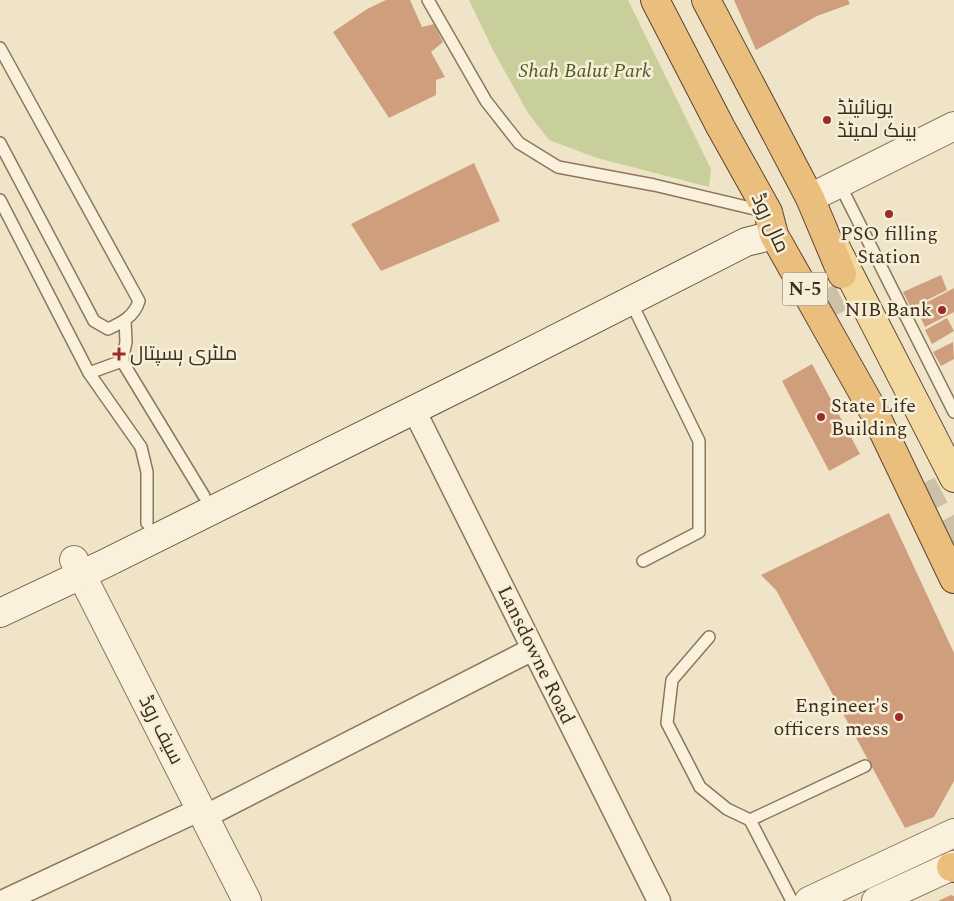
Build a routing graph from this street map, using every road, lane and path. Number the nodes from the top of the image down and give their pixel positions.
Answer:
1 (428, 0) edge
2 (655, 0) edge
3 (706, 0) edge
4 (0, 48) edge
5 (954, 126) edge
6 (0, 143) edge
7 (839, 184) junction
8 (810, 198) junction
9 (0, 200) edge
10 (771, 223) junction
11 (630, 302) junction
12 (124, 321) junction
13 (122, 361) junction
14 (89, 374) junction
15 (414, 410) junction
16 (954, 412) edge
17 (954, 478) edge
18 (204, 496) junction
19 (147, 523) junction
20 (643, 560) dead end
21 (78, 567) junction
22 (954, 579) edge
23 (0, 595) edge
24 (0, 613) edge
25 (709, 637) dead end
26 (534, 649) junction
27 (865, 766) dead end
28 (203, 813) junction
29 (750, 820) junction
30 (954, 833) edge
31 (953, 867) edge
32 (4, 901) edge
33 (247, 901) edge
34 (659, 901) edge
35 (792, 901) edge
36 (809, 901) edge
37 (876, 901) edge

1 - 10 lane
2 - 10 highway, مال روڈ / N-5
3 - 8 highway, N-5
4 - 12 lane
5 - 7 main road
6 - 12 lane
7 - 8 main road
7 - 16 lane
8 - 10 highway, N-5
8 - 17 main road
9 - 14 lane
10 - 11 main road
10 - 18 main road
10 - 22 highway, مال روڈ / N-5
11 - 15 main road
11 - 20 lane
12 - 13 lane
13 - 14 lane
13 - 18 lane
14 - 19 lane
15 - 21 main road
15 - 26 street, Lansdowne Road
18 - 19 main road
19 - 21 main road
21 - 23 main road
21 - 24 main road
21 - 28 main road, سیف روڈ
25 - 29 lane
26 - 28 street
26 - 34 street, Lansdowne Road
27 - 29 lane
28 - 32 street
28 - 33 main road, سیف روڈ
29 - 35 lane
30 - 36 main road
31 - 37 main road

